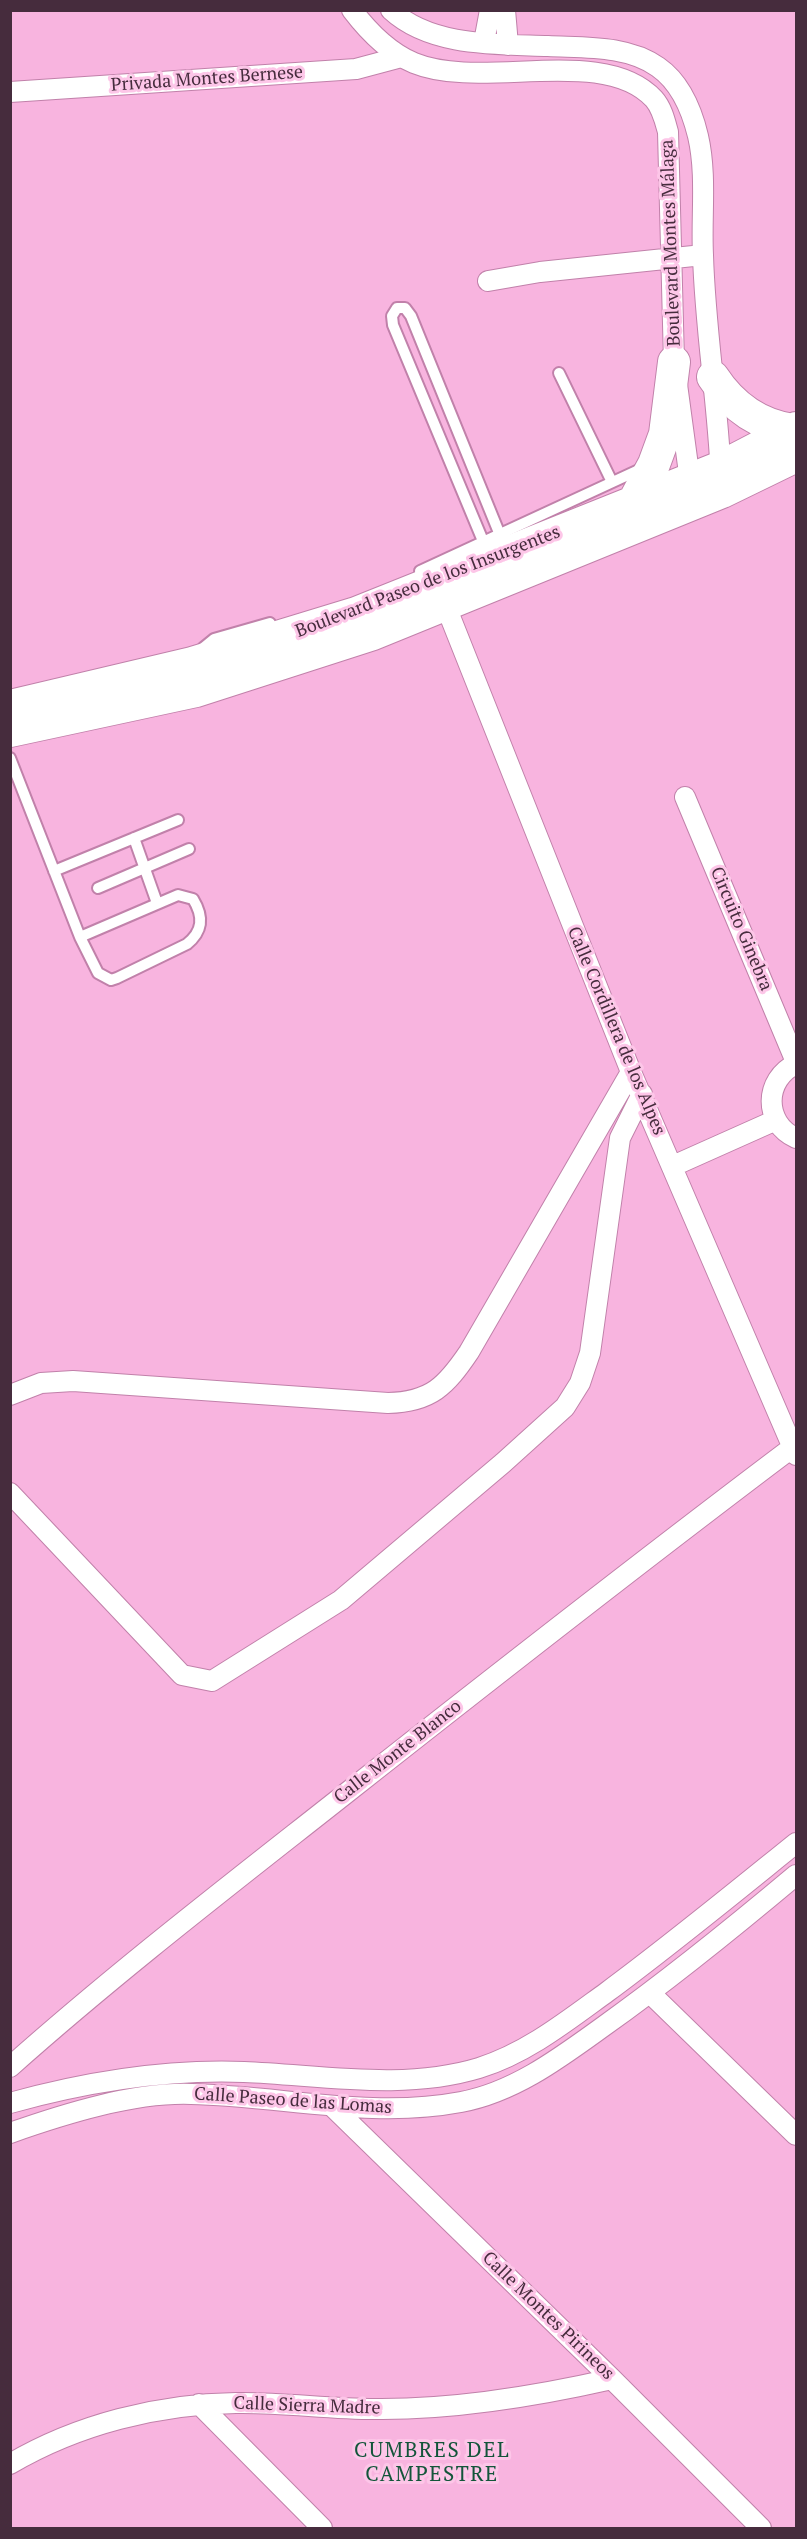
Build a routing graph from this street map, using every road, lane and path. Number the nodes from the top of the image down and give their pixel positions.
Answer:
1 (352, 10) edge
2 (391, 10) edge
3 (490, 10) edge
4 (505, 10) edge
5 (484, 42) junction
6 (508, 45) junction
7 (401, 57) junction
8 (10, 92) edge
9 (703, 190) junction
10 (671, 192) junction
11 (703, 255) junction
12 (670, 257) junction
13 (489, 281) dead end
14 (674, 362) junction
15 (559, 373) dead end
16 (713, 377) junction
17 (795, 438) edge
18 (722, 479) junction
19 (692, 491) junction
20 (626, 504) junction
21 (500, 535) junction
22 (483, 541) junction
23 (407, 577) dead end
24 (445, 604) junction
25 (281, 621) dead end
26 (192, 663) junction
27 (10, 706) edge
28 (10, 731) edge
29 (10, 758) edge
30 (685, 796) dead end
31 (178, 820) dead end
32 (134, 838) junction
33 (189, 849) dead end
34 (145, 868) junction
35 (54, 871) junction
36 (98, 888) dead end
37 (157, 903) junction
38 (80, 937) junction
39 (796, 1063) edge
40 (631, 1072) junction
41 (642, 1095) junction
42 (776, 1120) junction
43 (796, 1138) edge
44 (673, 1167) junction
45 (10, 1395) edge
46 (795, 1451) edge
47 (10, 1493) edge
48 (796, 1844) edge
49 (796, 1875) edge
50 (650, 1993) junction
51 (10, 2067) edge
52 (10, 2103) edge
53 (332, 2106) junction
54 (10, 2133) edge
55 (796, 2135) edge
56 (612, 2379) junction
57 (199, 2404) junction
58 (10, 2464) edge
59 (322, 2529) edge
60 (761, 2529) edge

1 - 7 street, Boulevard Montes Málaga
2 - 5 street, Boulevard Montes Málaga
3 - 5 street
4 - 6 street
5 - 6 street, Boulevard Montes Málaga
6 - 9 street, Boulevard Montes Málaga
7 - 8 street, Privada Montes Bernese
7 - 10 street, Boulevard Montes Málaga
9 - 10 street
9 - 11 street, Boulevard Montes Málaga
10 - 12 street, Boulevard Montes Málaga
11 - 12 street
11 - 16 street, Boulevard Montes Málaga
12 - 13 street
12 - 14 street, Boulevard Montes Málaga
14 - 19 street, Boulevard Montes Málaga
14 - 20 main road
15 - 20 lane
16 - 17 main road
16 - 18 street, Boulevard Montes Málaga
17 - 18 main road, Boulevard Paseo de los Insurgentes
18 - 19 main road, Boulevard Paseo de los Insurgentes
18 - 20 main road
19 - 20 main road, Boulevard Paseo de los Insurgentes
20 - 21 lane
20 - 24 main road, Boulevard Paseo de los Insurgentes
20 - 26 main road, Boulevard Paseo de los Insurgentes
21 - 22 lane
21 - 22 lane
22 - 23 lane
24 - 28 main road, Boulevard Paseo de los Insurgentes
24 - 40 street, Calle Cordillera de los Alpes
25 - 26 lane
26 - 27 main road, Boulevard Paseo de los Insurgentes
29 - 35 lane
30 - 39 street, Circuito Ginebra
31 - 32 lane
32 - 34 lane
32 - 35 lane
33 - 34 lane
34 - 36 lane
34 - 37 lane
35 - 38 lane
37 - 38 lane
37 - 38 lane
39 - 42 street, Circuito Ginebra
40 - 41 street, Calle Cordillera de los Alpes
40 - 45 street
41 - 44 street, Calle Cordillera de los Alpes
41 - 47 street
42 - 43 street
42 - 44 street
44 - 46 street, Calle Cordillera de los Alpes
46 - 51 street, Calle Monte Blanco
48 - 52 street, Calle Paseo de las Lomas
49 - 50 street, Calle Paseo de las Lomas
50 - 53 street, Calle Paseo de las Lomas
50 - 55 street
53 - 54 street, Calle Paseo de las Lomas
53 - 56 street, Calle Montes Pirineos
56 - 57 street, Calle Sierra Madre
56 - 60 street, Calle Montes Pirineos
57 - 58 street, Calle Sierra Madre
57 - 59 street

